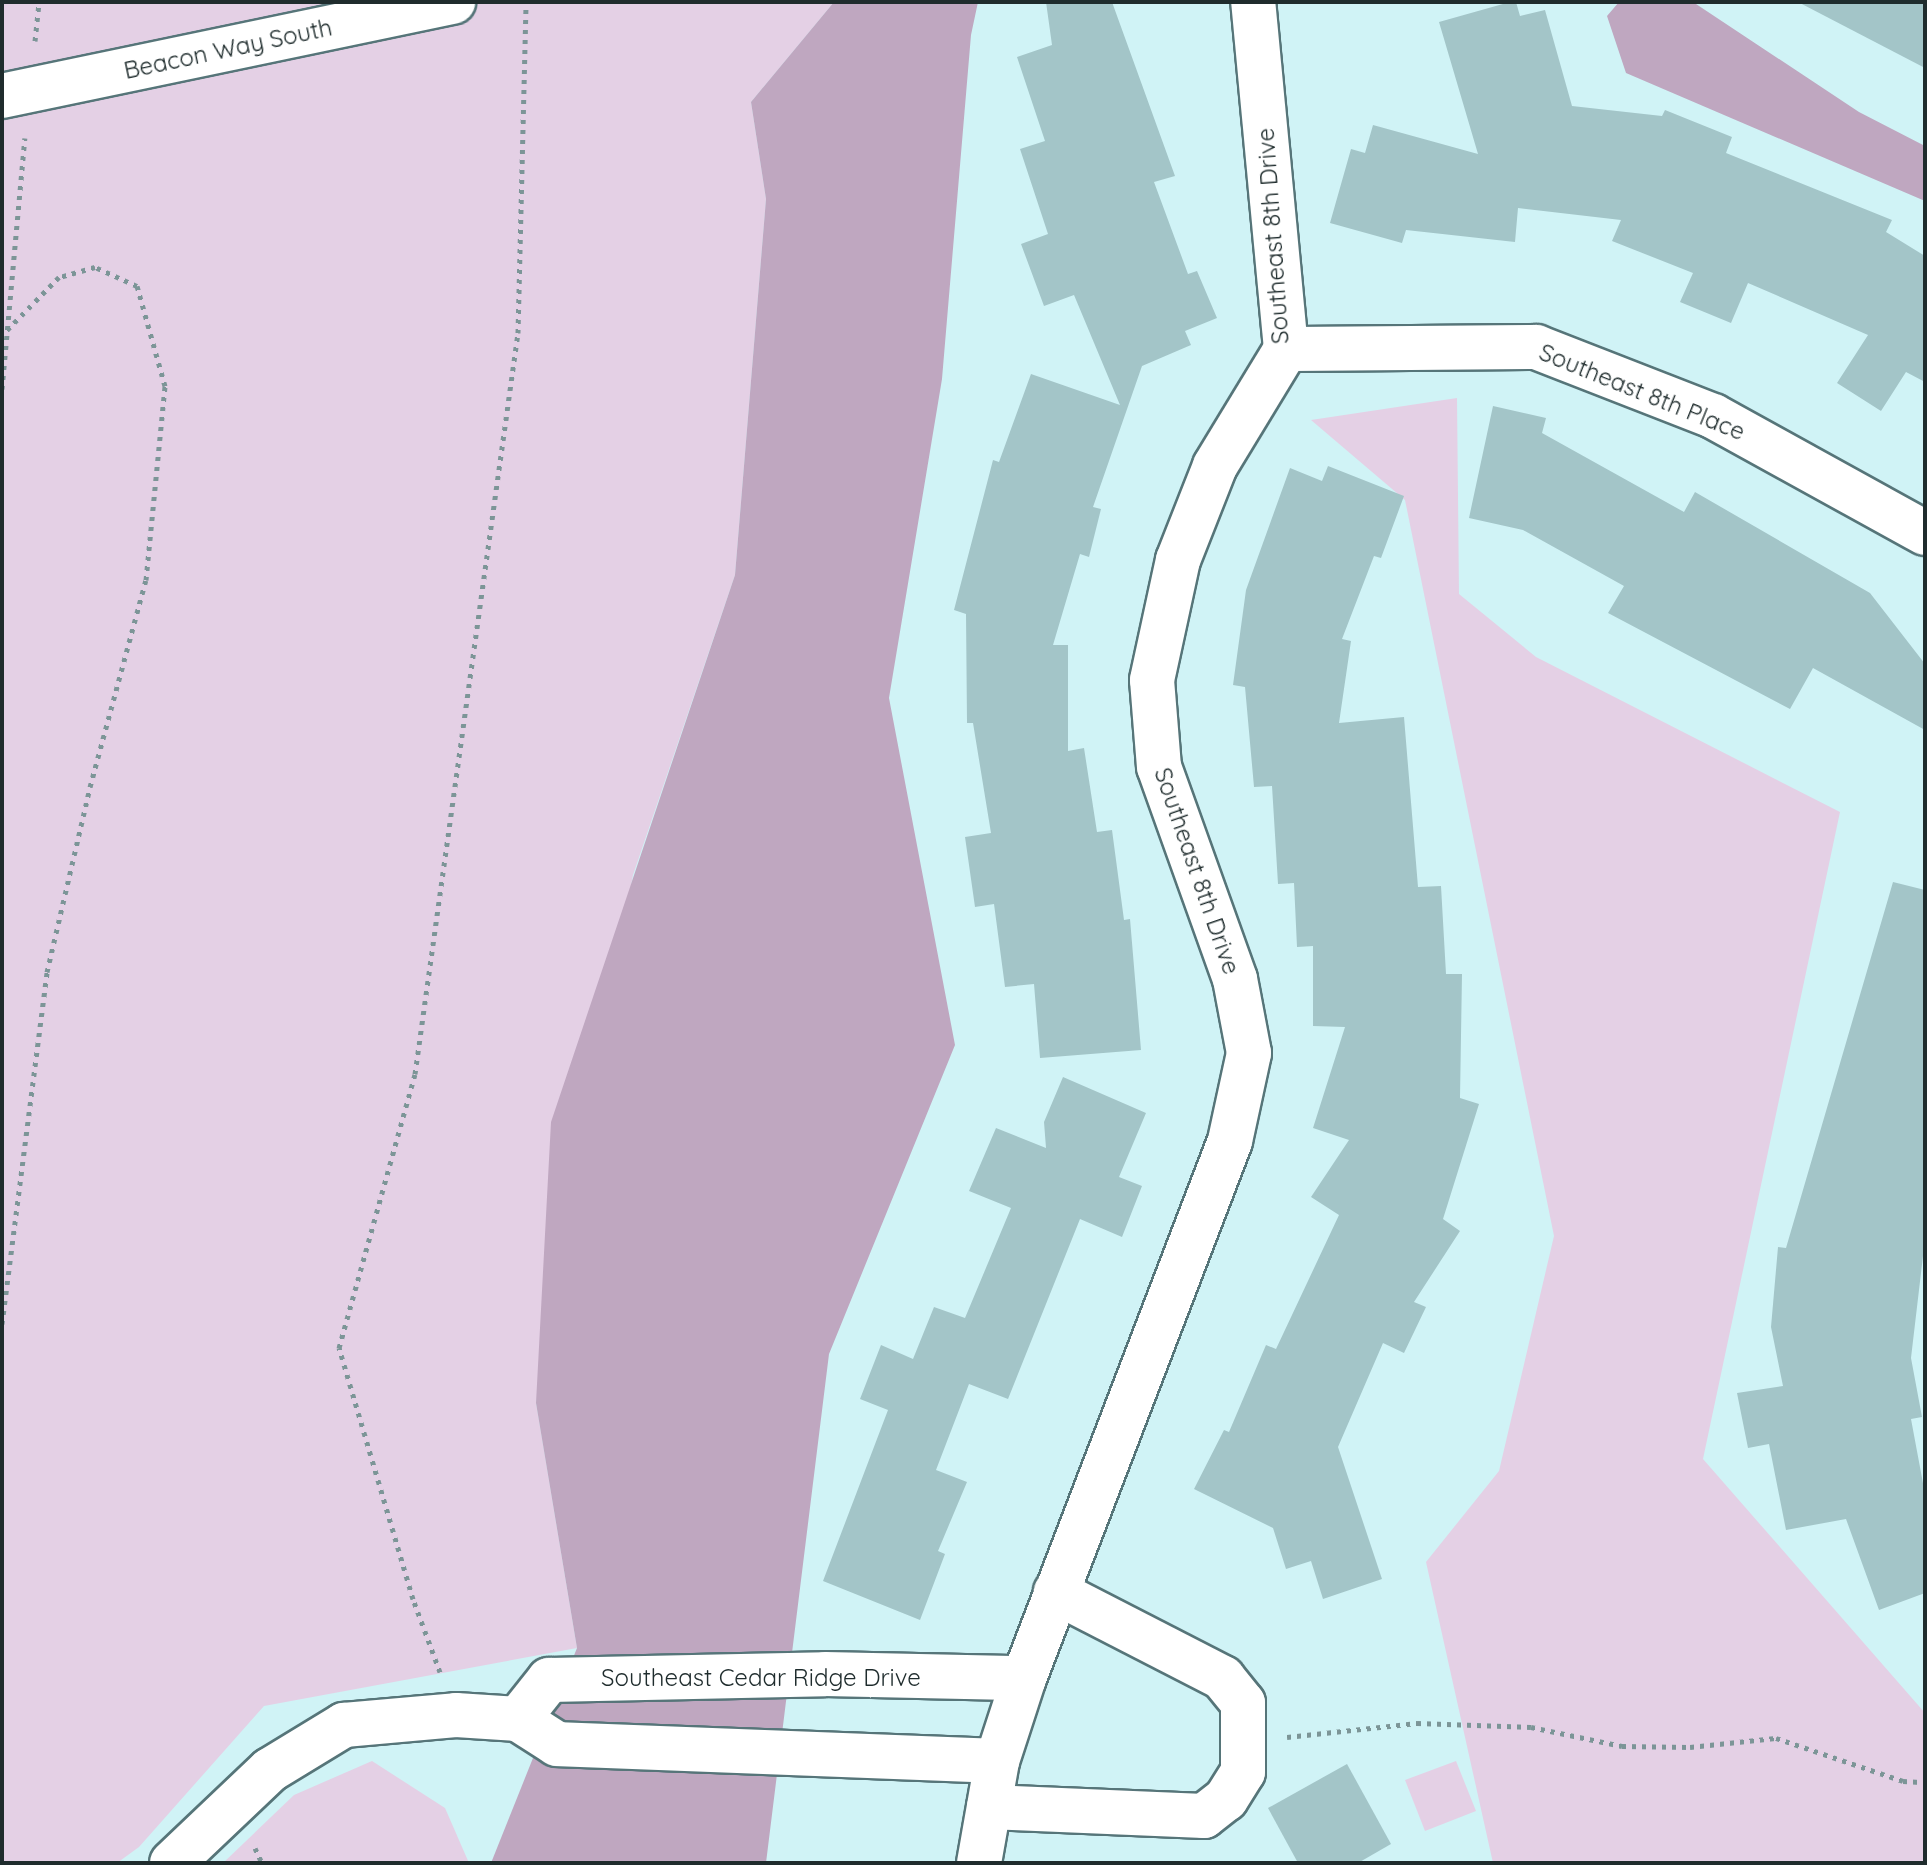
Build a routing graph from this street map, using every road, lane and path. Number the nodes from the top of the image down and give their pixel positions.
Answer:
1 (453, 2) edge
2 (526, 2) edge
3 (1253, 2) edge
4 (16, 93) edge
5 (4, 333) junction
6 (1286, 349) junction
7 (2, 389) edge
8 (1925, 533) edge
9 (2, 1324) edge
10 (1056, 1592) junction
11 (1024, 1678) junction
12 (456, 1715) junction
13 (518, 1719) junction
14 (1246, 1740) junction
15 (997, 1761) junction
16 (1925, 1782) edge
17 (989, 1807) junction
18 (172, 1863) edge
19 (979, 1863) edge

1 - 4 street, Beacon Way South
2 - 12 path
3 - 6 street, Southeast 8th Drive
4 - 5 path
5 - 7 path
5 - 9 path
6 - 8 street, Southeast 8th Place
6 - 10 street, Southeast 8th Drive
10 - 11 street, Southeast 8th Drive
10 - 14 street
11 - 13 street, Southeast Cedar Ridge Drive
11 - 15 street, Southeast 8th Drive
12 - 13 street
12 - 18 street
13 - 15 street
14 - 16 path
14 - 17 street
15 - 17 street, Southeast 8th Drive
17 - 19 street, Southeast 8th Drive

